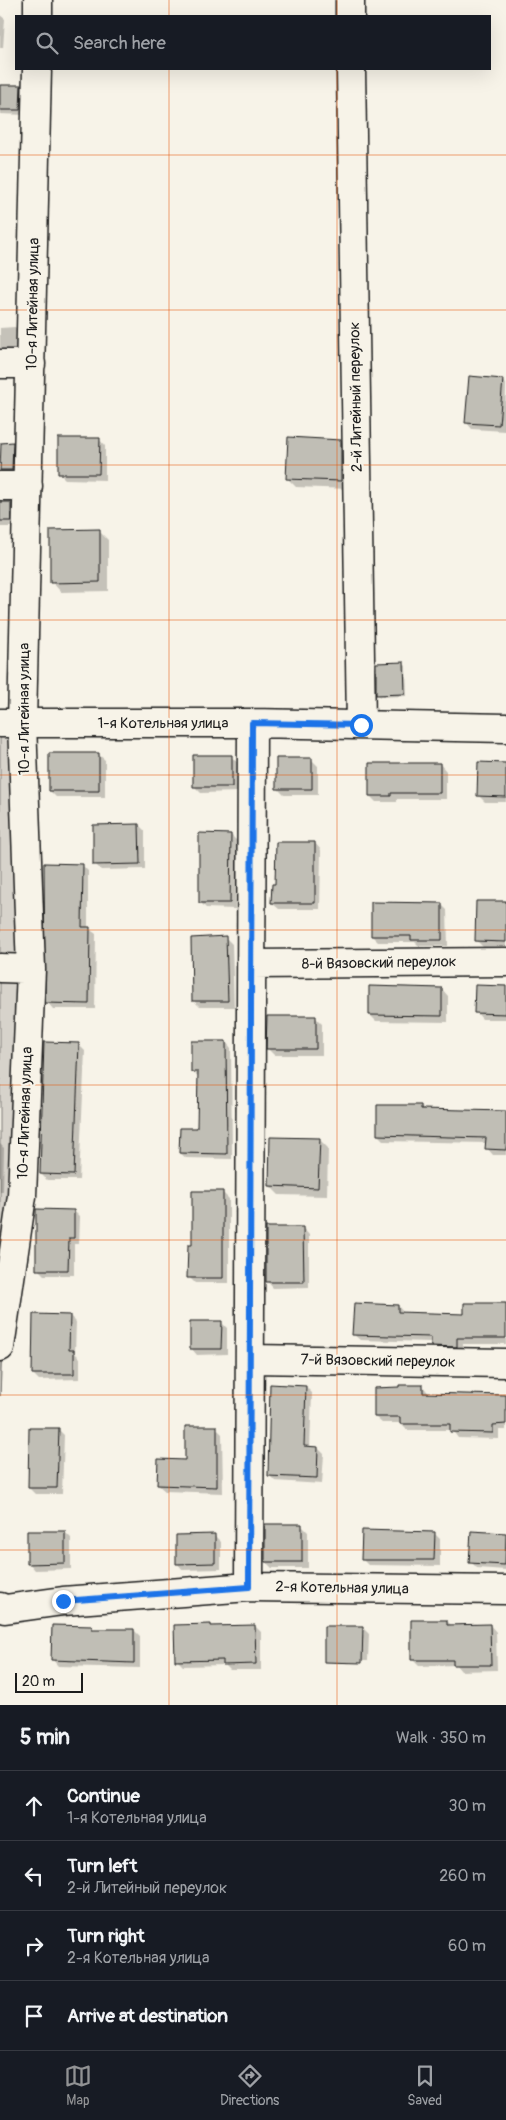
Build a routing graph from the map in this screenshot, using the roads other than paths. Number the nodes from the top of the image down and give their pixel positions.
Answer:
1 (38, 0) edge
2 (350, 0) edge
3 (38, 15) edge
4 (350, 15) edge
5 (37, 70) edge
6 (351, 70) edge
7 (0, 364) edge
8 (31, 364) junction
9 (0, 486) edge
10 (28, 486) junction
11 (11, 723) edge
12 (252, 723) junction
13 (361, 725) junction
14 (506, 728) edge
15 (506, 962) edge
16 (252, 964) junction
17 (0, 968) edge
18 (30, 969) junction
19 (11, 1195) edge
20 (0, 1347) edge
21 (251, 1359) junction
22 (506, 1363) edge
23 (249, 1587) junction
24 (506, 1590) edge
25 (0, 1607) edge

1 - 3 street
2 - 4 street
5 - 8 street, 10-я Литейная улица
6 - 13 street, 2-й Литейный переулок
7 - 8 street
8 - 10 street, 10-я Литейная улица
9 - 10 street
10 - 11 street, 10-я Литейная улица
11 - 12 street, 1-я Котельная улица
11 - 18 street, 10-я Литейная улица
12 - 13 street, 1-я Котельная улица
12 - 16 street
13 - 14 street, 1-я Котельная улица
15 - 16 street, 8-й Вязовский переулок
16 - 21 street
17 - 18 street
18 - 19 street, 10-я Литейная улица
19 - 20 street, 10-я Литейная улица
21 - 22 street, 7-й Вязовский переулок
21 - 23 street
23 - 24 street, 2-я Котельная улица
23 - 25 street, 2-я Котельная улица

